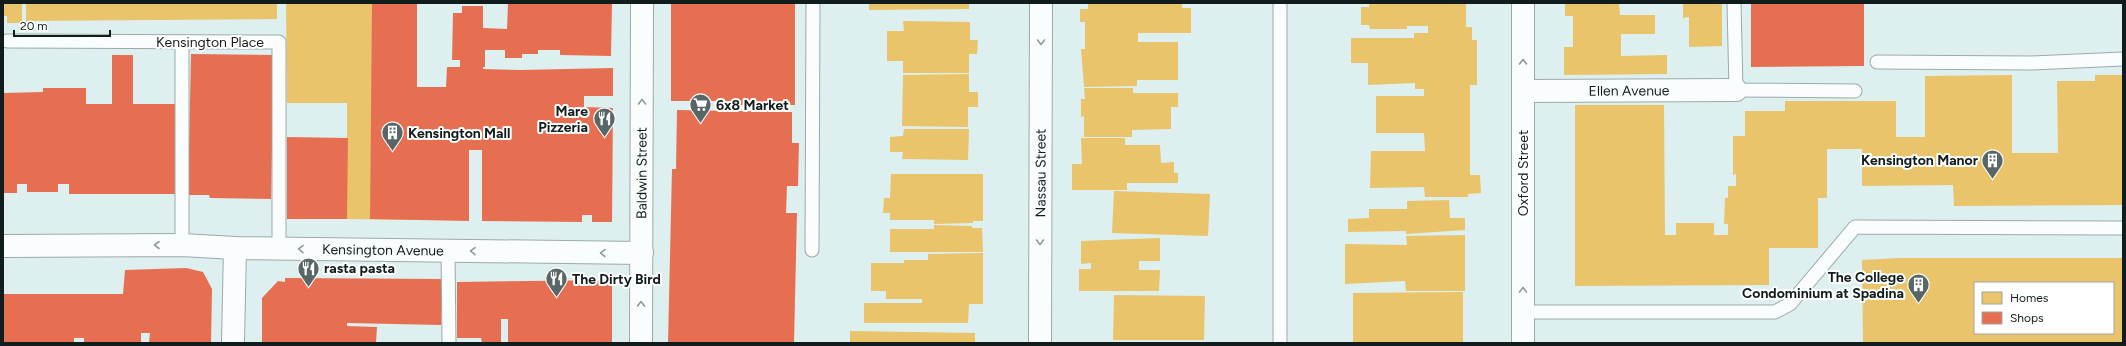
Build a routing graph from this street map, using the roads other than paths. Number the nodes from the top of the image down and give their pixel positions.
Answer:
1 (642, 3) edge
2 (813, 3) edge
3 (1041, 3) edge
4 (1280, 3) edge
5 (1523, 3) edge
6 (1734, 3) edge
7 (7, 41) dead end
8 (182, 42) junction
9 (2123, 59) edge
10 (1877, 62) dead end
11 (1523, 90) junction
12 (1736, 90) junction
13 (1855, 91) dead end
14 (2123, 228) edge
15 (182, 245) junction
16 (3, 246) edge
17 (235, 248) junction
18 (279, 248) junction
19 (812, 250) dead end
20 (448, 251) junction
21 (642, 253) junction
22 (1523, 312) junction
23 (233, 343) edge
24 (449, 343) edge
25 (641, 343) edge
26 (1040, 343) edge
27 (1280, 343) edge
28 (1523, 343) edge

21 -> 1 street, Baldwin Street
2 - 19 lane
3 -> 26 street, Nassau Street
4 - 27 lane
11 -> 5 street, Oxford Street
6 - 12 lane
7 - 8 lane, Kensington Place
8 - 15 lane
8 - 18 lane, Kensington Place
9 - 10 lane
11 - 12 street, Ellen Avenue
22 -> 11 street, Oxford Street
12 - 13 lane
14 - 22 lane
15 -> 16 street, Kensington Avenue
15 - 17 street, Kensington Avenue
17 - 18 street, Kensington Avenue
17 - 23 street
20 -> 18 street, Kensington Avenue
21 -> 20 street, Kensington Avenue
20 - 24 lane
25 -> 21 street, Baldwin Street
22 - 28 street, Oxford Street

